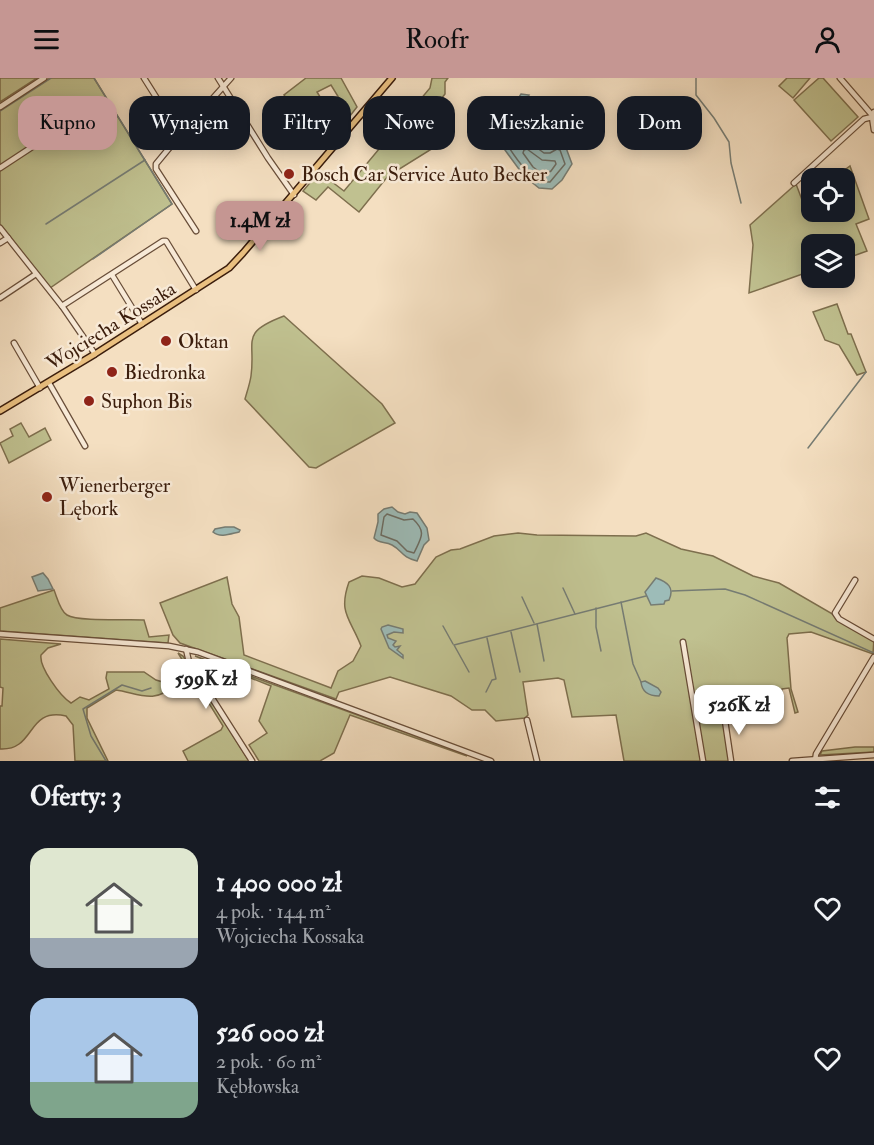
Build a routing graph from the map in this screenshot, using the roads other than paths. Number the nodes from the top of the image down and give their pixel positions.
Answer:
1 (44, 78) edge
2 (144, 78) edge
3 (218, 78) edge
4 (231, 78) edge
5 (392, 78) edge
6 (840, 78) edge
7 (224, 87) junction
8 (155, 96) edge
9 (216, 96) edge
10 (0, 107) edge
11 (873, 114) edge
12 (874, 130) edge
13 (27, 150) edge
14 (168, 150) edge
15 (0, 168) edge
16 (794, 183) dead end
17 (294, 195) junction
18 (0, 228) edge
19 (196, 231) dead end
20 (8, 238) junction
21 (0, 243) edge
22 (36, 274) junction
23 (112, 275) junction
24 (196, 290) junction
25 (0, 298) edge
26 (62, 306) junction
27 (142, 324) junction
28 (14, 343) dead end
29 (95, 354) junction
30 (49, 383) junction
31 (40, 388) junction
32 (0, 411) edge
33 (85, 446) dead end
34 (855, 580) dead end
35 (0, 634) edge
36 (874, 639) edge
37 (683, 642) dead end
38 (186, 649) junction
39 (874, 657) edge
40 (724, 714) dead end
41 (527, 720) dead end
42 (874, 755) edge
43 (814, 760) edge
44 (252, 761) edge
45 (491, 761) edge
46 (537, 761) edge
47 (703, 761) edge
48 (731, 761) edge
49 (792, 761) edge

1 - 10 street
2 - 8 street
3 - 7 street
4 - 7 street
5 - 17 main road, Wojciecha Kossaka
6 - 11 street
7 - 9 street
7 - 17 street
11 - 12 street
11 - 16 street
13 - 15 street
14 - 19 street
17 - 24 main road, Wojciecha Kossaka
18 - 20 street
20 - 21 street
20 - 22 street
22 - 25 street
22 - 26 street
23 - 24 street
23 - 26 street
23 - 27 street
24 - 27 main road, Wojciecha Kossaka
26 - 29 street
27 - 29 main road, Wojciecha Kossaka
28 - 31 street, Wojciecha Kossaka
29 - 30 main road, Wojciecha Kossaka
30 - 31 main road, Wojciecha Kossaka
30 - 33 street
31 - 32 main road, Wojciecha Kossaka
34 - 36 street
35 - 38 street
37 - 47 street
38 - 44 street
38 - 45 street
39 - 43 street
40 - 48 street
41 - 46 street
42 - 43 street
43 - 49 street

